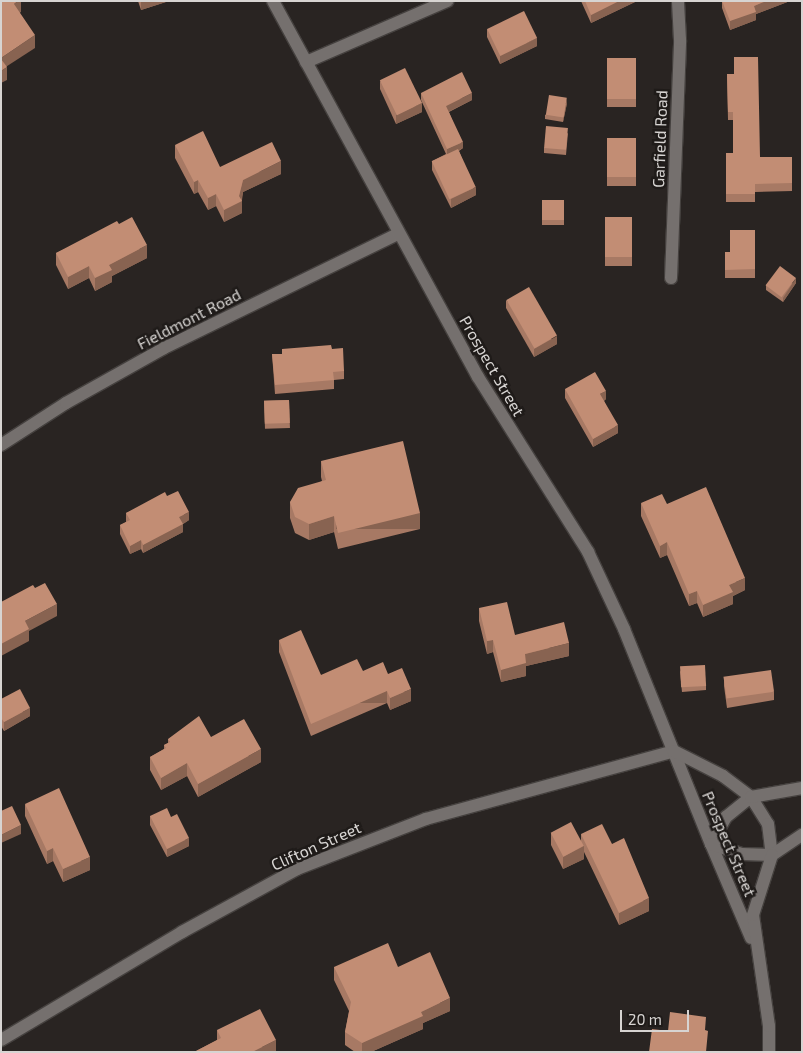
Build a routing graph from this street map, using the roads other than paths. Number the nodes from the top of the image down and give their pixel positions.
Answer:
1 (273, 1) edge
2 (447, 1) edge
3 (678, 1) edge
4 (306, 62) junction
5 (398, 234) junction
6 (671, 278) dead end
7 (1, 444) edge
8 (674, 751) junction
9 (802, 788) edge
10 (750, 797) junction
11 (802, 835) edge
12 (711, 844) junction
13 (772, 855) junction
14 (756, 949) junction
15 (1, 1040) edge
16 (769, 1052) edge

1 - 4 street, Prospect Street
2 - 4 street
3 - 6 street, Garfield Road
4 - 5 street, Prospect Street
5 - 7 street, Fieldmont Road
5 - 8 street, Prospect Street
8 - 10 street, Prospect Street
8 - 12 street, Prospect Street
8 - 15 street, Clifton Street
9 - 10 street
10 - 12 street
10 - 13 street, Prospect Street
11 - 13 street
12 - 13 street
12 - 14 street, Prospect Street
13 - 14 street, Prospect Street
14 - 16 street, Prospect Street

